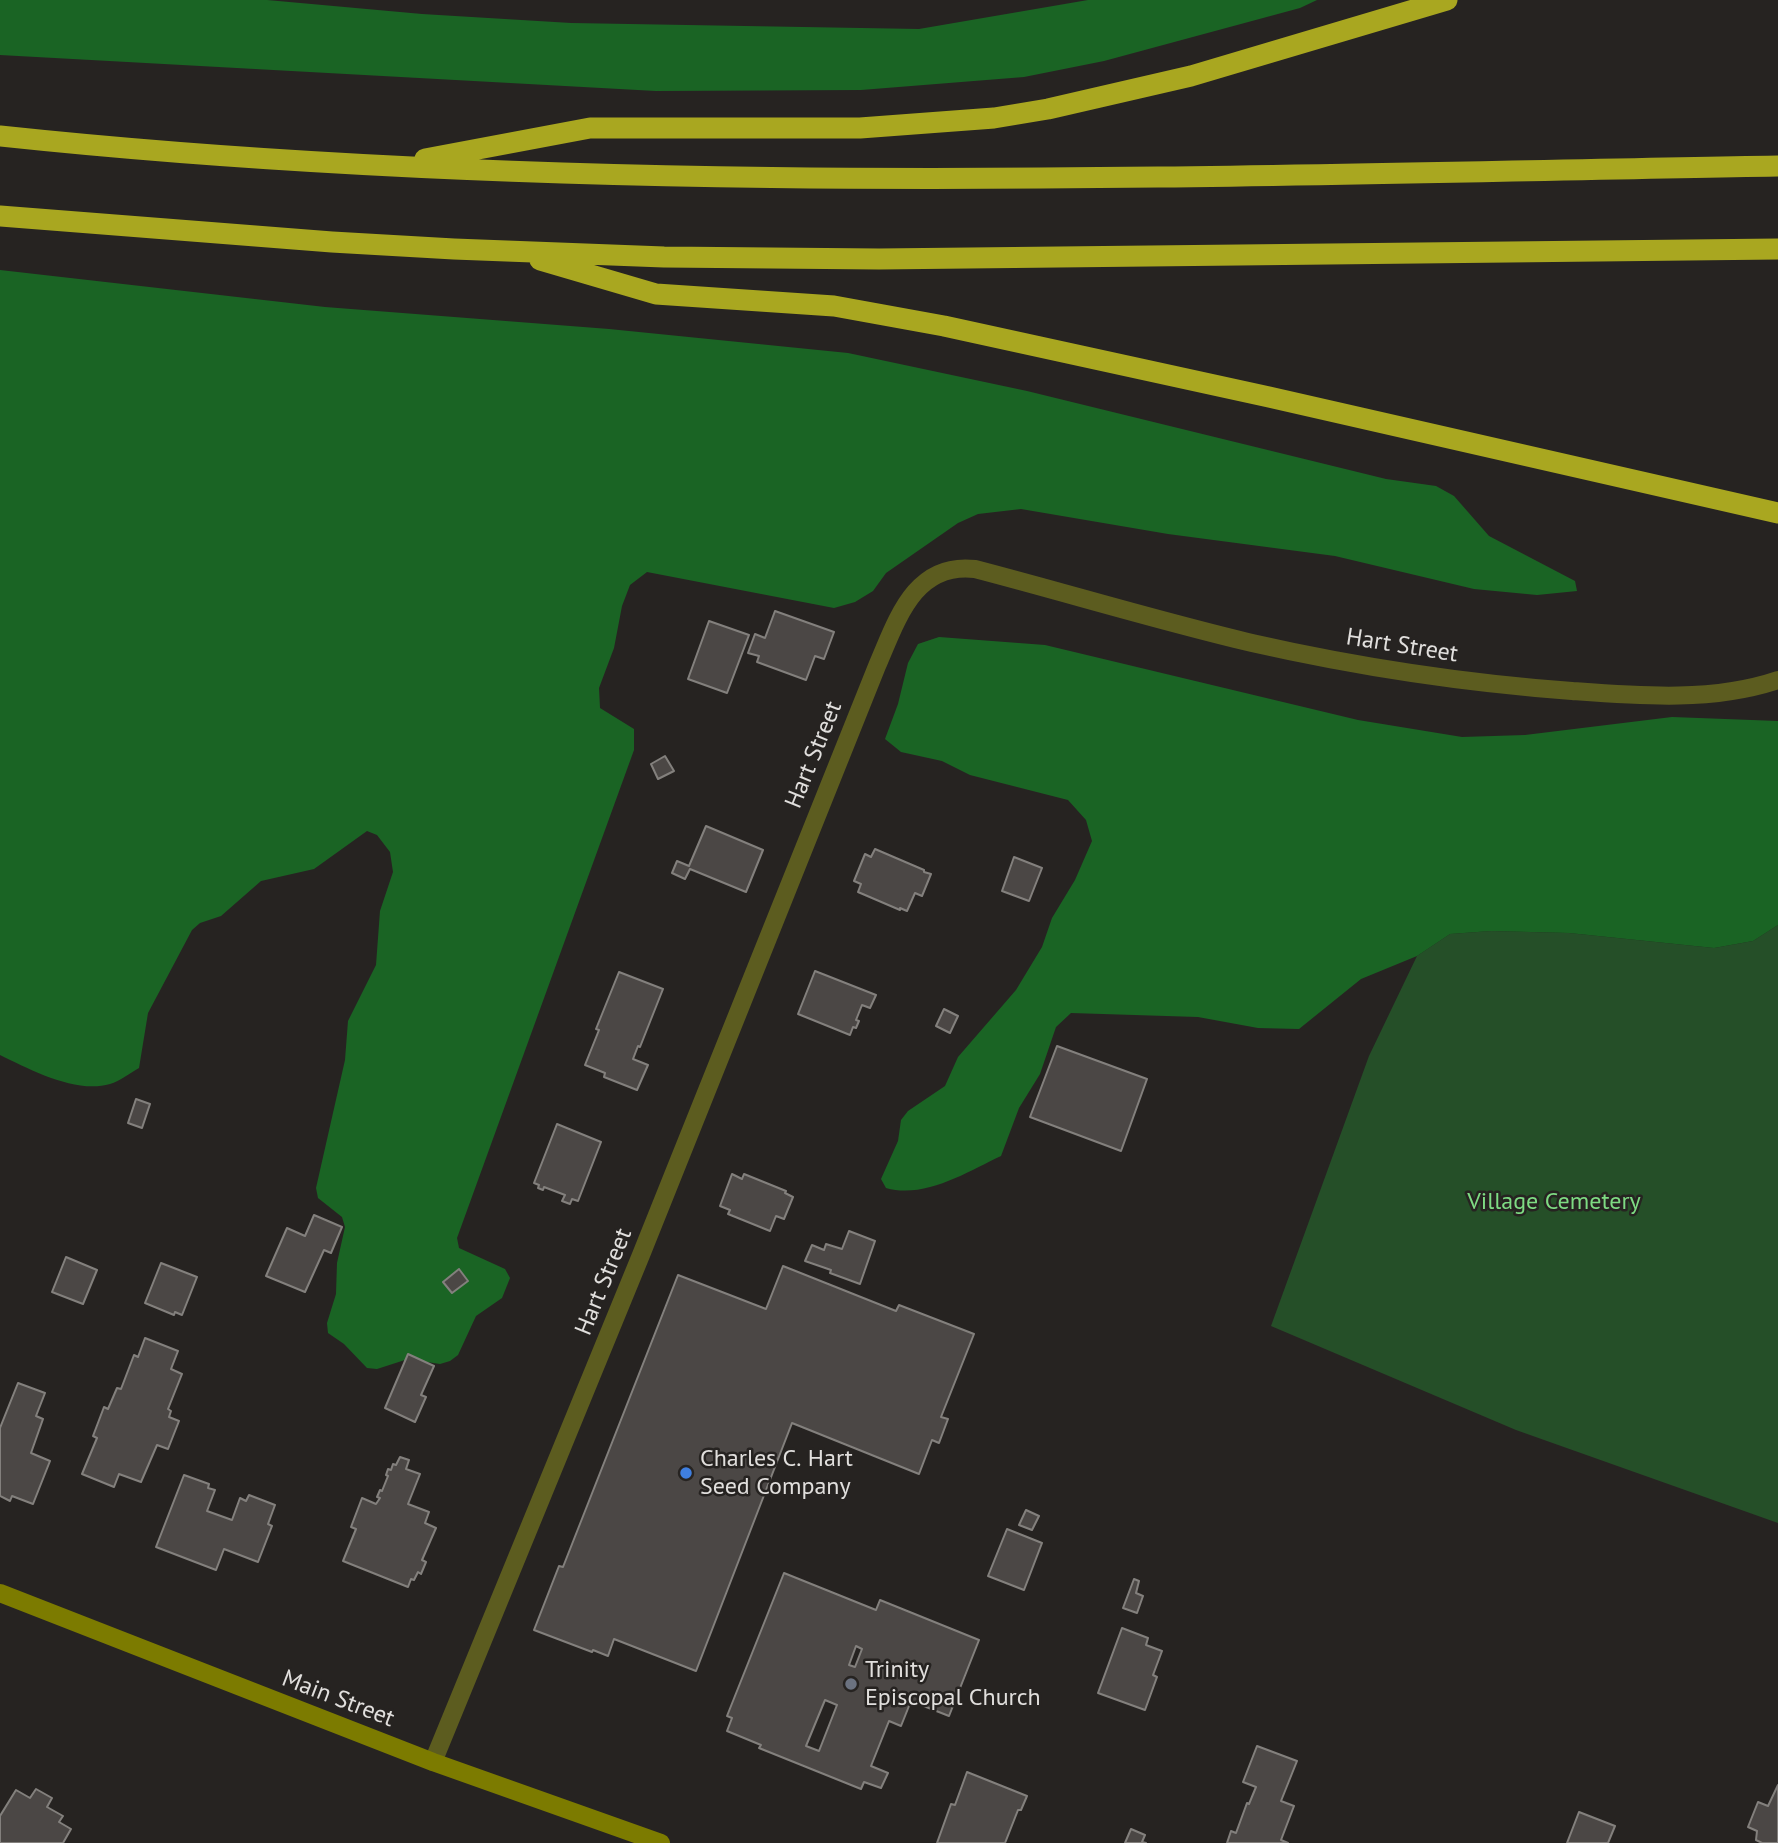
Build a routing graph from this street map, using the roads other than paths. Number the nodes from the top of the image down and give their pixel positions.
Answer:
1 (1447, 0) edge
2 (0, 136) edge
3 (390, 166) junction
4 (1778, 166) edge
5 (0, 216) edge
6 (1778, 249) edge
7 (507, 251) junction
8 (1778, 513) edge
9 (1778, 680) edge
10 (0, 1593) edge
11 (433, 1762) junction
12 (661, 1843) edge

1 - 3 highway
2 - 3 highway
3 - 4 highway
5 - 7 highway
6 - 7 highway
7 - 8 highway
9 - 11 street, Hart Street
10 - 11 street, Main Street
11 - 12 street, Main Street

